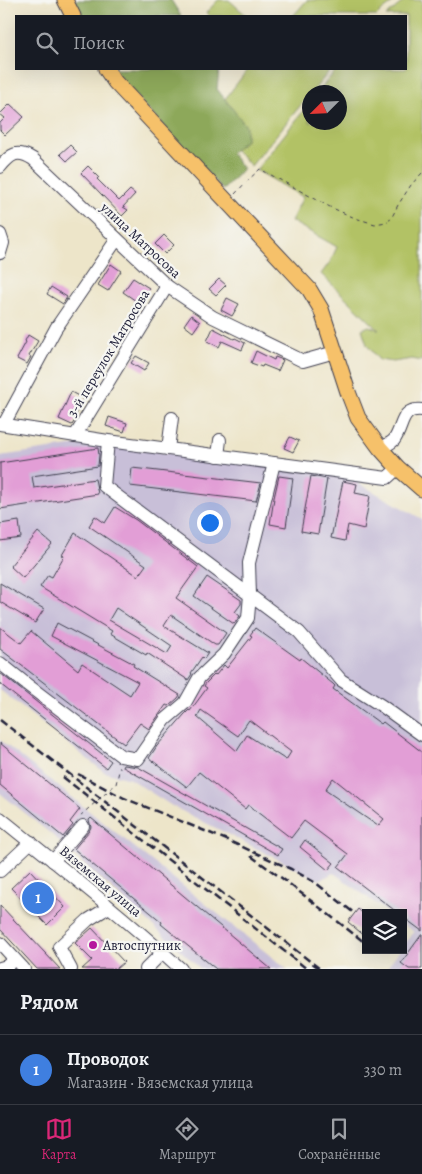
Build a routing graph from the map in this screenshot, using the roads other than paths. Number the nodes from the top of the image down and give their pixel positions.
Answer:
1 (65, 0) edge
2 (72, 15) edge
3 (107, 70) edge
4 (0, 166) edge
5 (0, 234) edge
6 (117, 239) junction
7 (0, 253) edge
8 (167, 286) junction
9 (335, 352) junction
10 (422, 410) edge
11 (172, 418) dead end
12 (2, 424) edge
13 (75, 436) junction
14 (220, 440) dead end
15 (108, 441) junction
16 (380, 448) junction
17 (168, 449) junction
18 (218, 456) junction
19 (274, 463) junction
20 (398, 468) junction
21 (422, 489) edge
22 (250, 595) junction
23 (0, 663) edge
24 (422, 736) edge
25 (0, 818) edge
26 (83, 826) road end
27 (31, 842) junction
28 (53, 861) junction
29 (0, 871) edge
30 (109, 906) junction
31 (0, 943) edge
32 (163, 952) junction
33 (14, 959) junction
34 (0, 968) edge
35 (24, 969) edge
36 (71, 969) edge
37 (146, 969) edge
38 (180, 969) edge

1 - 2 main road
3 - 9 main road
4 - 6 street, улица Матросова
5 - 7 street
6 - 8 street, улица Матросова
6 - 12 street
8 - 9 street, улица Матросова
8 - 13 street, 3-й переулок Матросова
9 - 16 main road
10 - 16 street
11 - 17 street
12 - 13 street
13 - 15 street
14 - 18 street
15 - 17 street
15 - 22 street
16 - 20 main road
17 - 18 street
18 - 19 street
19 - 20 street
19 - 22 street
20 - 21 main road
22 - 23 street
22 - 24 street
25 - 27 street, Вяземская улица
26 - 28 street
27 - 28 street, Вяземская улица
27 - 29 street
28 - 30 street, Вяземская улица
30 - 32 street, Вяземская улица
30 - 36 street
31 - 33 street
32 - 37 street
32 - 38 street, Вяземская улица
33 - 34 street
33 - 35 street

